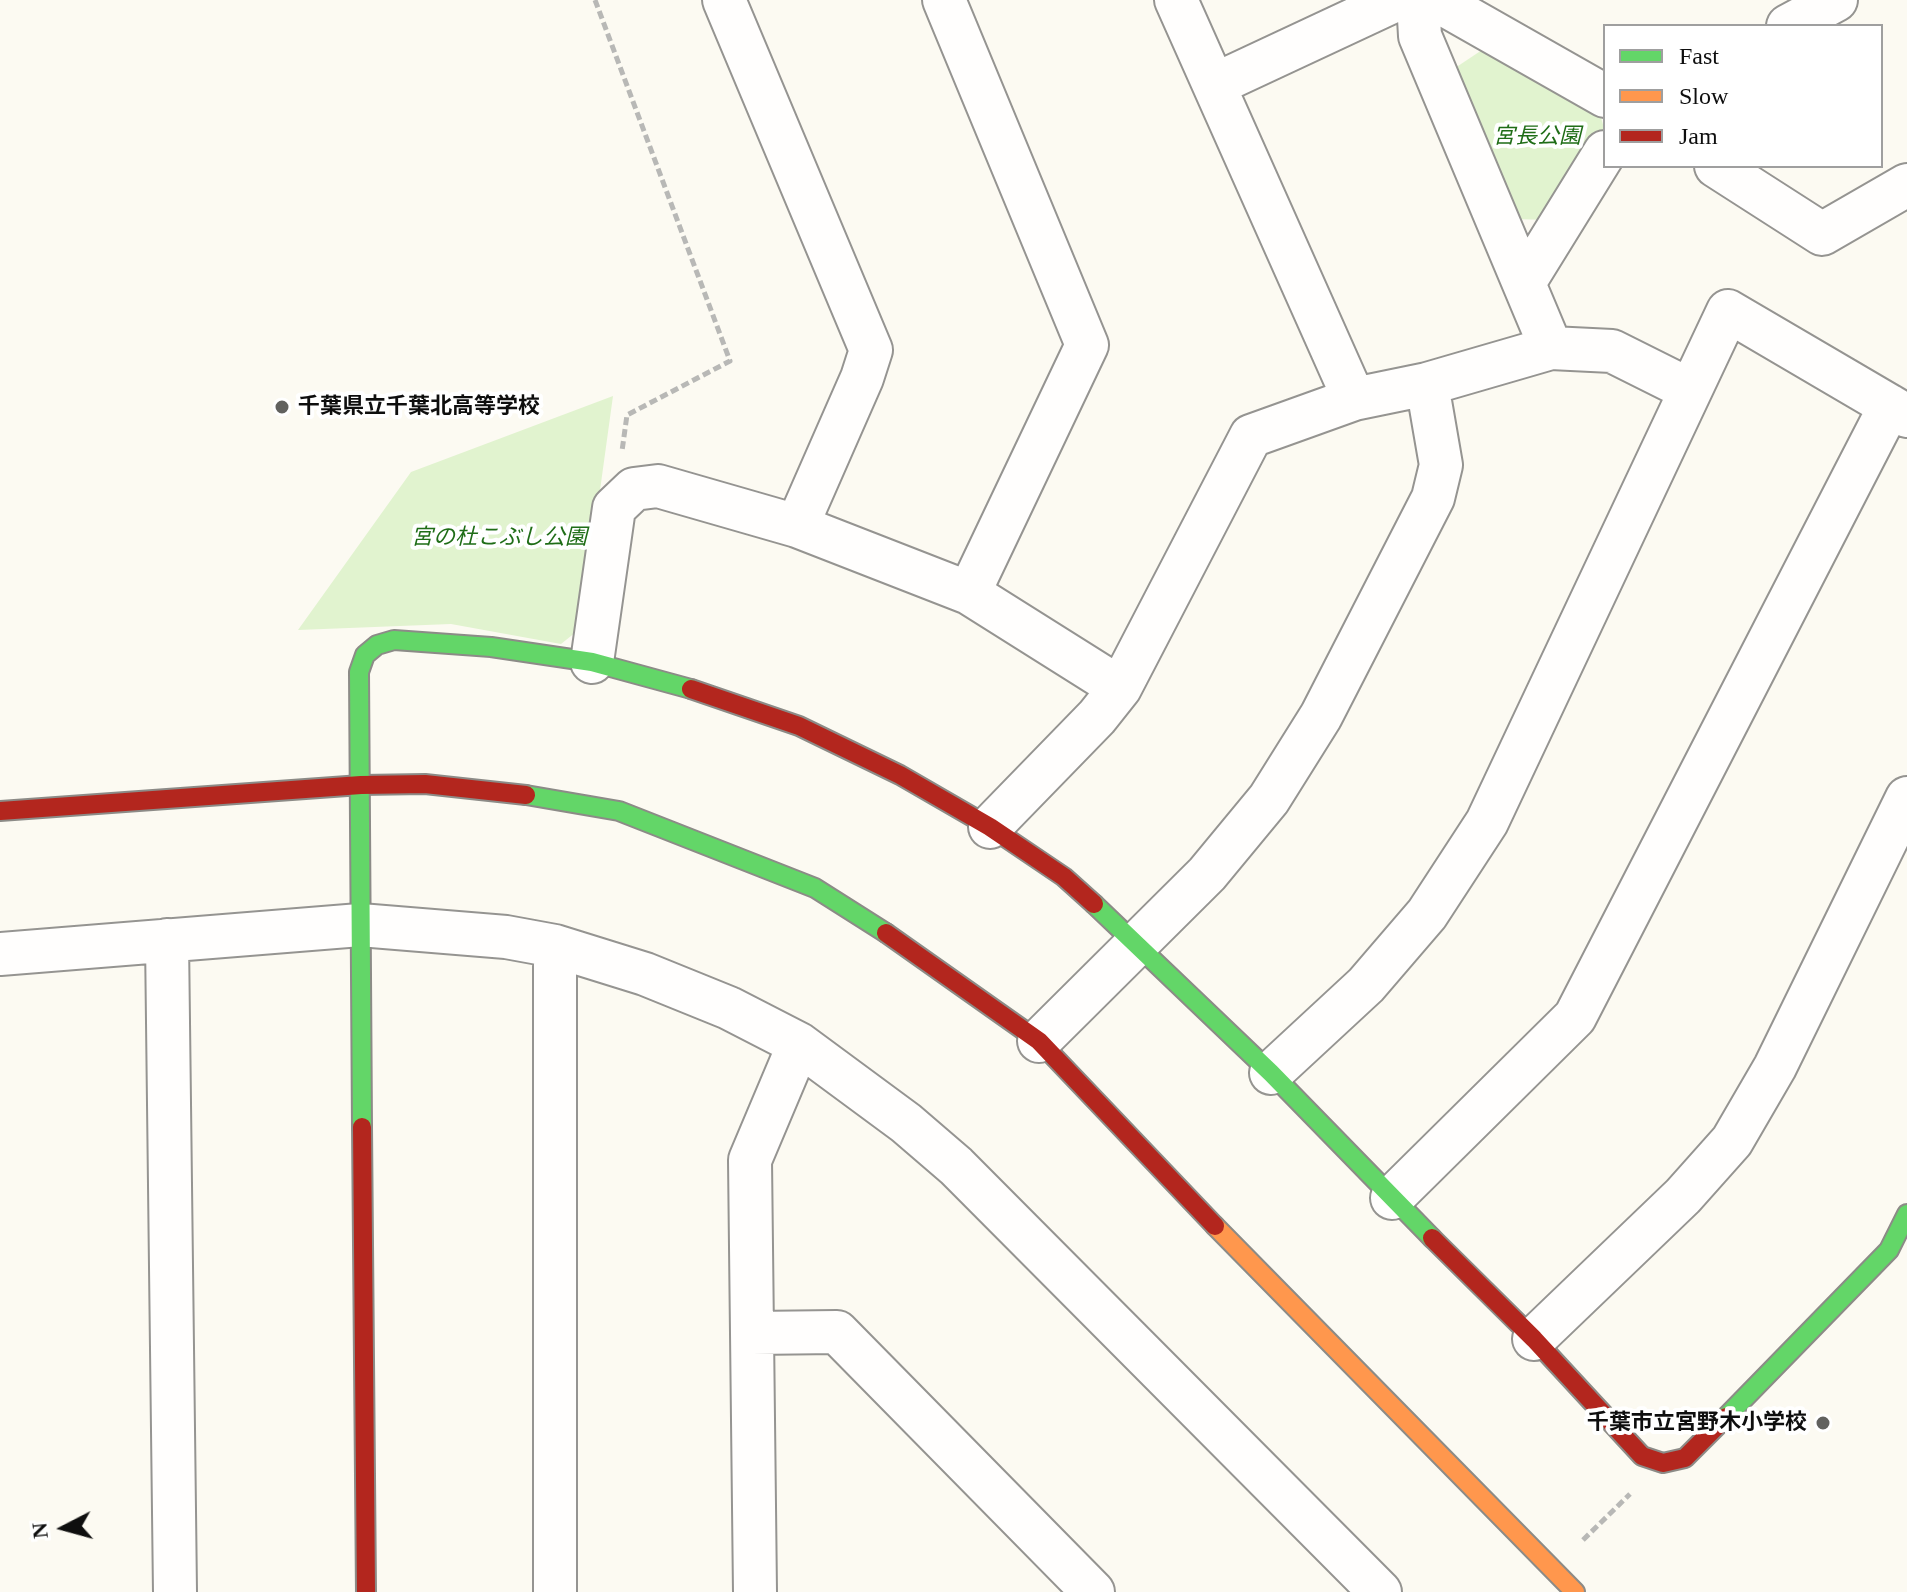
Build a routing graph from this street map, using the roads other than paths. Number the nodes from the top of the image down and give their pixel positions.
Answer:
1 (724, 0) edge
2 (944, 0) edge
3 (1176, 0) edge
4 (1396, 0) edge
5 (1418, 0) edge
6 (1436, 0) edge
7 (1836, 0) edge
8 (1792, 24) edge
9 (1214, 85) junction
10 (1603, 95) edge
11 (1603, 155) edge
12 (1719, 168) edge
13 (1907, 185) edge
14 (1524, 283) junction
15 (1551, 348) junction
16 (1427, 384) junction
17 (1690, 390) junction
18 (1354, 399) junction
19 (1898, 411) edge
20 (797, 526) junction
21 (969, 593) junction
22 (592, 662) junction
23 (1120, 688) junction
24 (361, 785) junction
25 (1907, 798) edge
26 (0, 811) edge
27 (990, 827) junction
28 (360, 925) junction
29 (167, 940) junction
30 (1136, 942) junction
31 (555, 946) junction
32 (0, 954) edge
33 (1039, 1041) junction
34 (799, 1044) junction
35 (1271, 1073) junction
36 (1392, 1198) junction
37 (1907, 1214) edge
38 (752, 1333) junction
39 (1534, 1339) junction
40 (175, 1592) edge
41 (366, 1592) edge
42 (555, 1592) edge
43 (755, 1592) edge
44 (1093, 1592) edge
45 (1380, 1592) edge
46 (1575, 1592) edge

1 - 20 street
2 - 21 street
3 - 9 street
4 - 9 street
5 - 14 street
6 - 10 street
7 - 8 street
9 - 18 street
11 - 14 street
12 - 13 street
14 - 15 street
15 - 16 street
15 - 17 street
16 - 18 street
16 - 30 street
17 - 19 street
17 - 35 street
18 - 23 street
19 - 36 street
20 - 21 street
20 - 22 street
21 - 23 street
22 - 24 street
22 - 27 street
23 - 27 street
24 - 26 street
24 - 28 street
24 - 33 street
25 - 39 street
27 - 30 street
28 - 29 street
28 - 31 street
28 - 41 street
29 - 32 street
29 - 40 street
30 - 33 street
30 - 35 street
31 - 34 street
31 - 42 street
33 - 46 street
34 - 38 street
34 - 45 street
35 - 36 street
36 - 39 street
37 - 39 street
38 - 43 street
38 - 44 street

